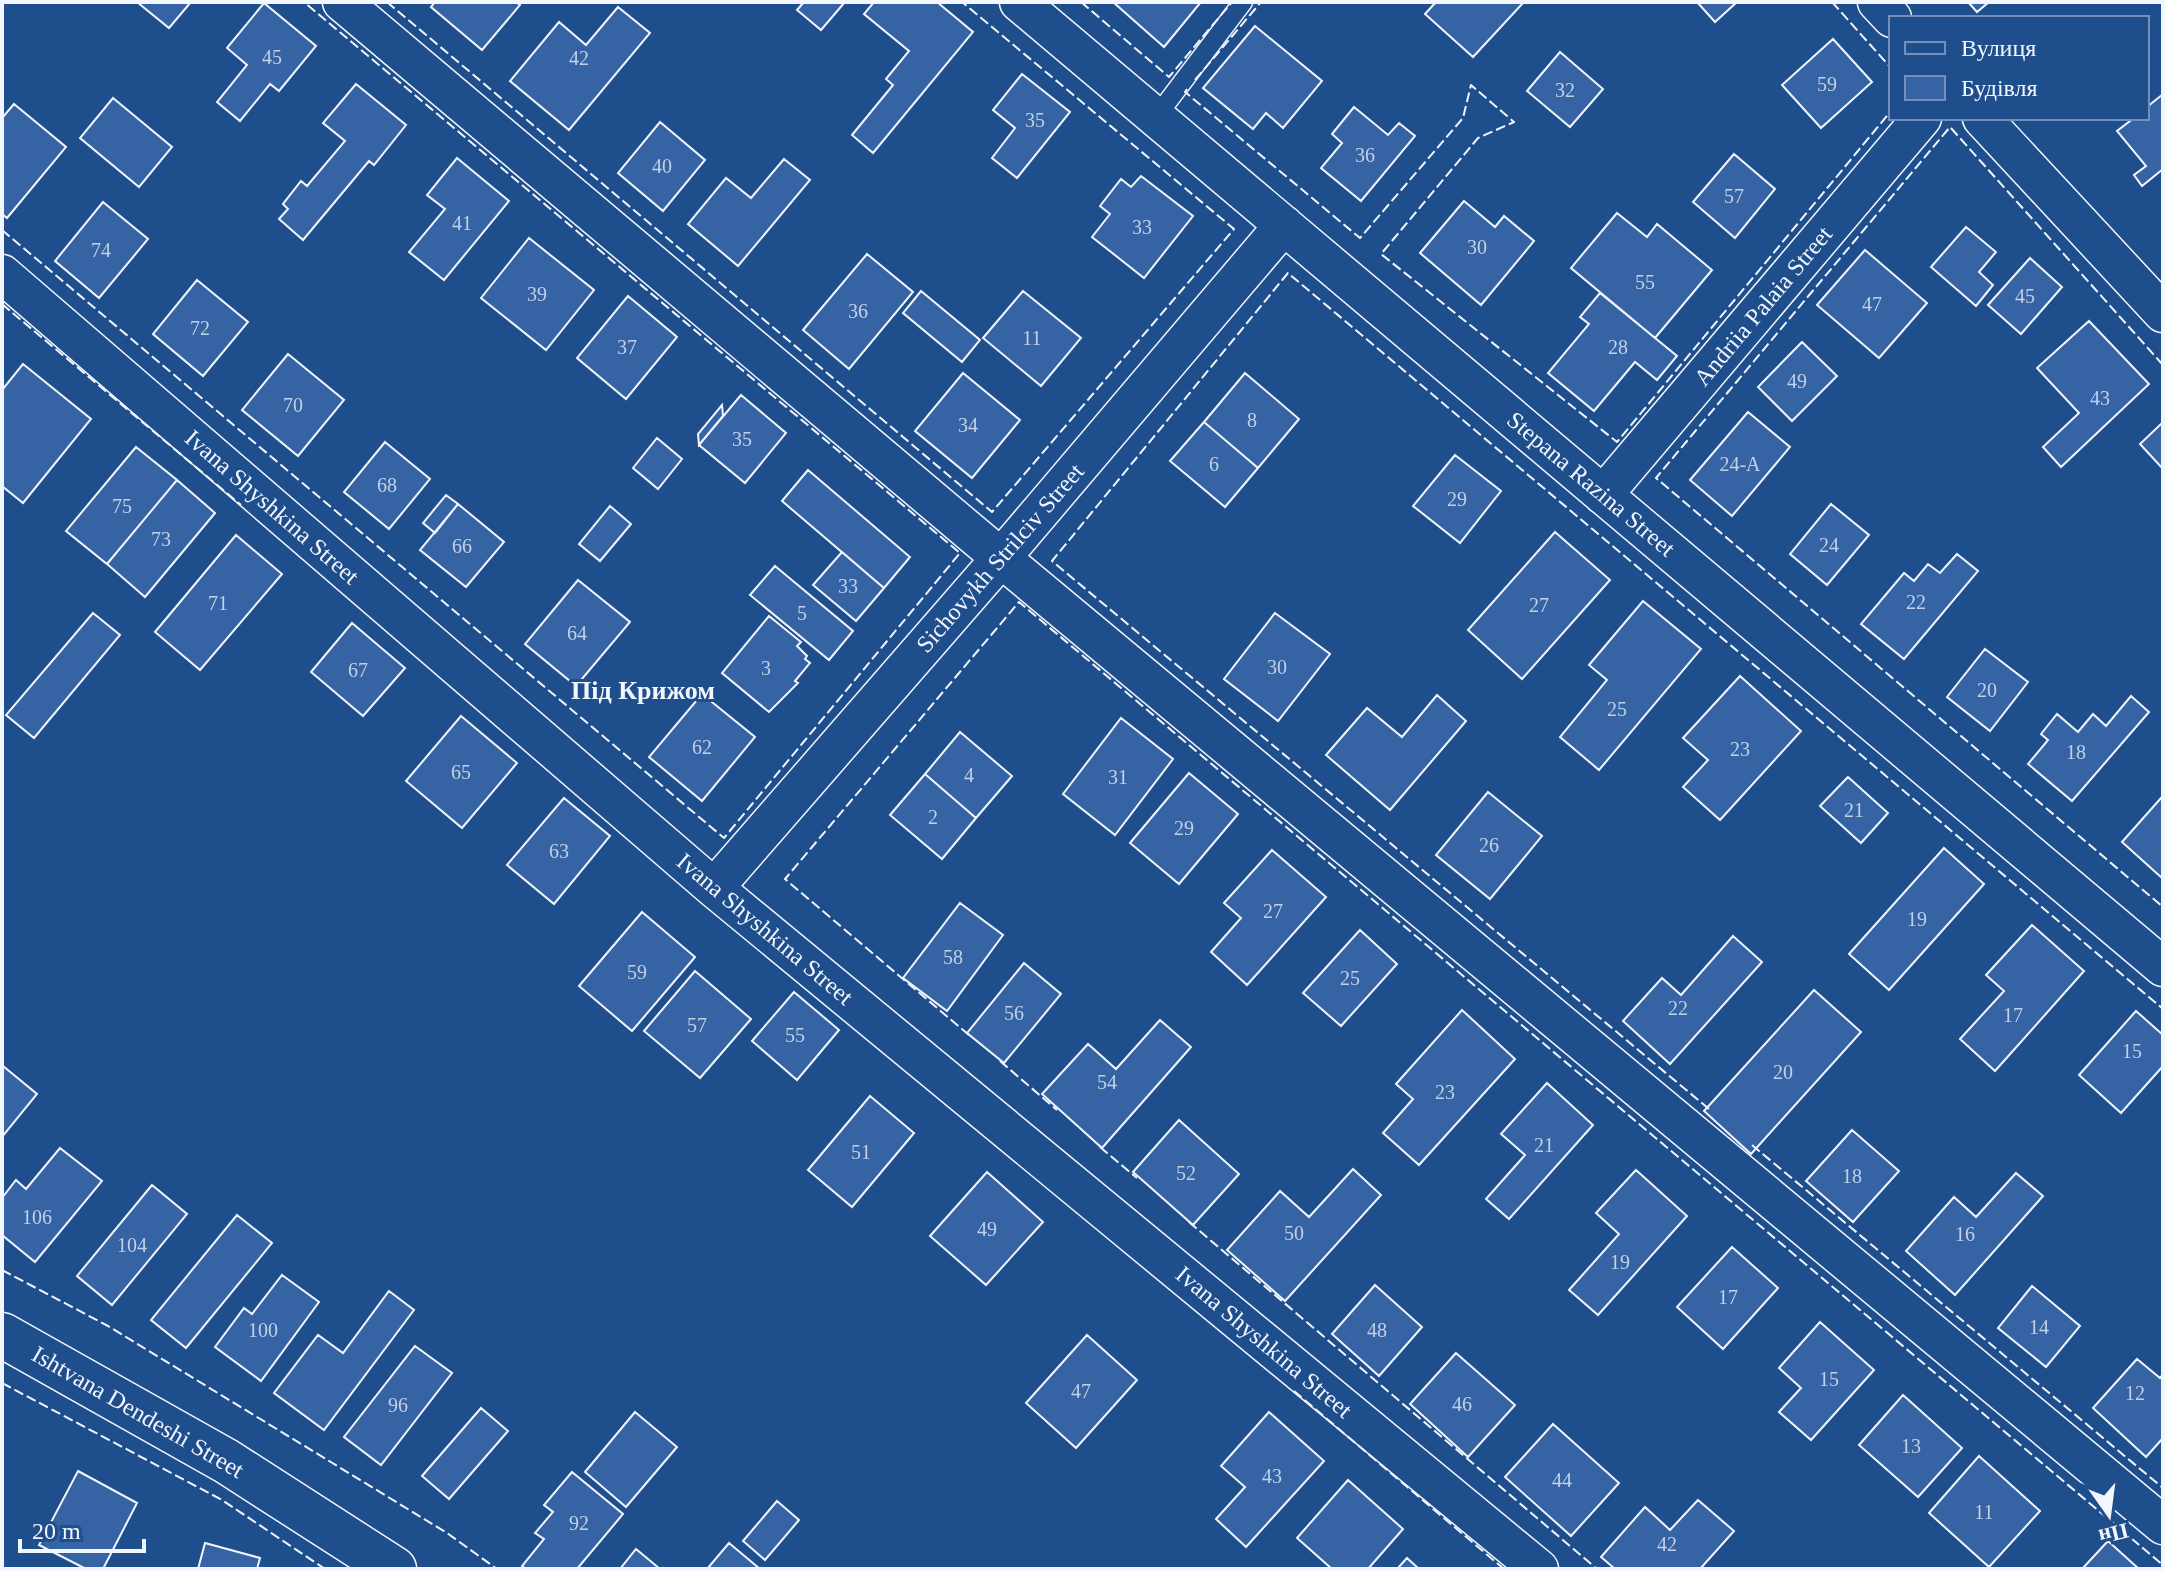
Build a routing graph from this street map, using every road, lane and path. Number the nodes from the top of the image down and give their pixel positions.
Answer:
1 (342, 2) edge
2 (1019, 2) edge
3 (1243, 2) edge
4 (1156, 117) junction
5 (1920, 120) edge
6 (1984, 120) edge
7 (1284, 225) junction
8 (2, 274) edge
9 (2163, 313) edge
10 (1603, 495) junction
11 (1001, 558) junction
12 (714, 888) junction
13 (2163, 967) edge
14 (2, 1335) edge
15 (2163, 1525) edge
16 (394, 1569) edge
17 (1539, 1569) edge

1 - 11 street
2 - 4 street, Stepana Razina Street
3 - 4 lane
4 - 7 street, Stepana Razina Street
5 - 10 street, Andriia Palaia Street
6 - 9 street
7 - 10 street, Stepana Razina Street
7 - 11 street, Sichovykh Strilciv Street
8 - 12 street, Ivana Shyshkina Street
10 - 13 street, Stepana Razina Street
11 - 12 street, Sichovykh Strilciv Street
11 - 15 street
12 - 17 street, Ivana Shyshkina Street
14 - 16 street, Ishtvana Dendeshi Street

